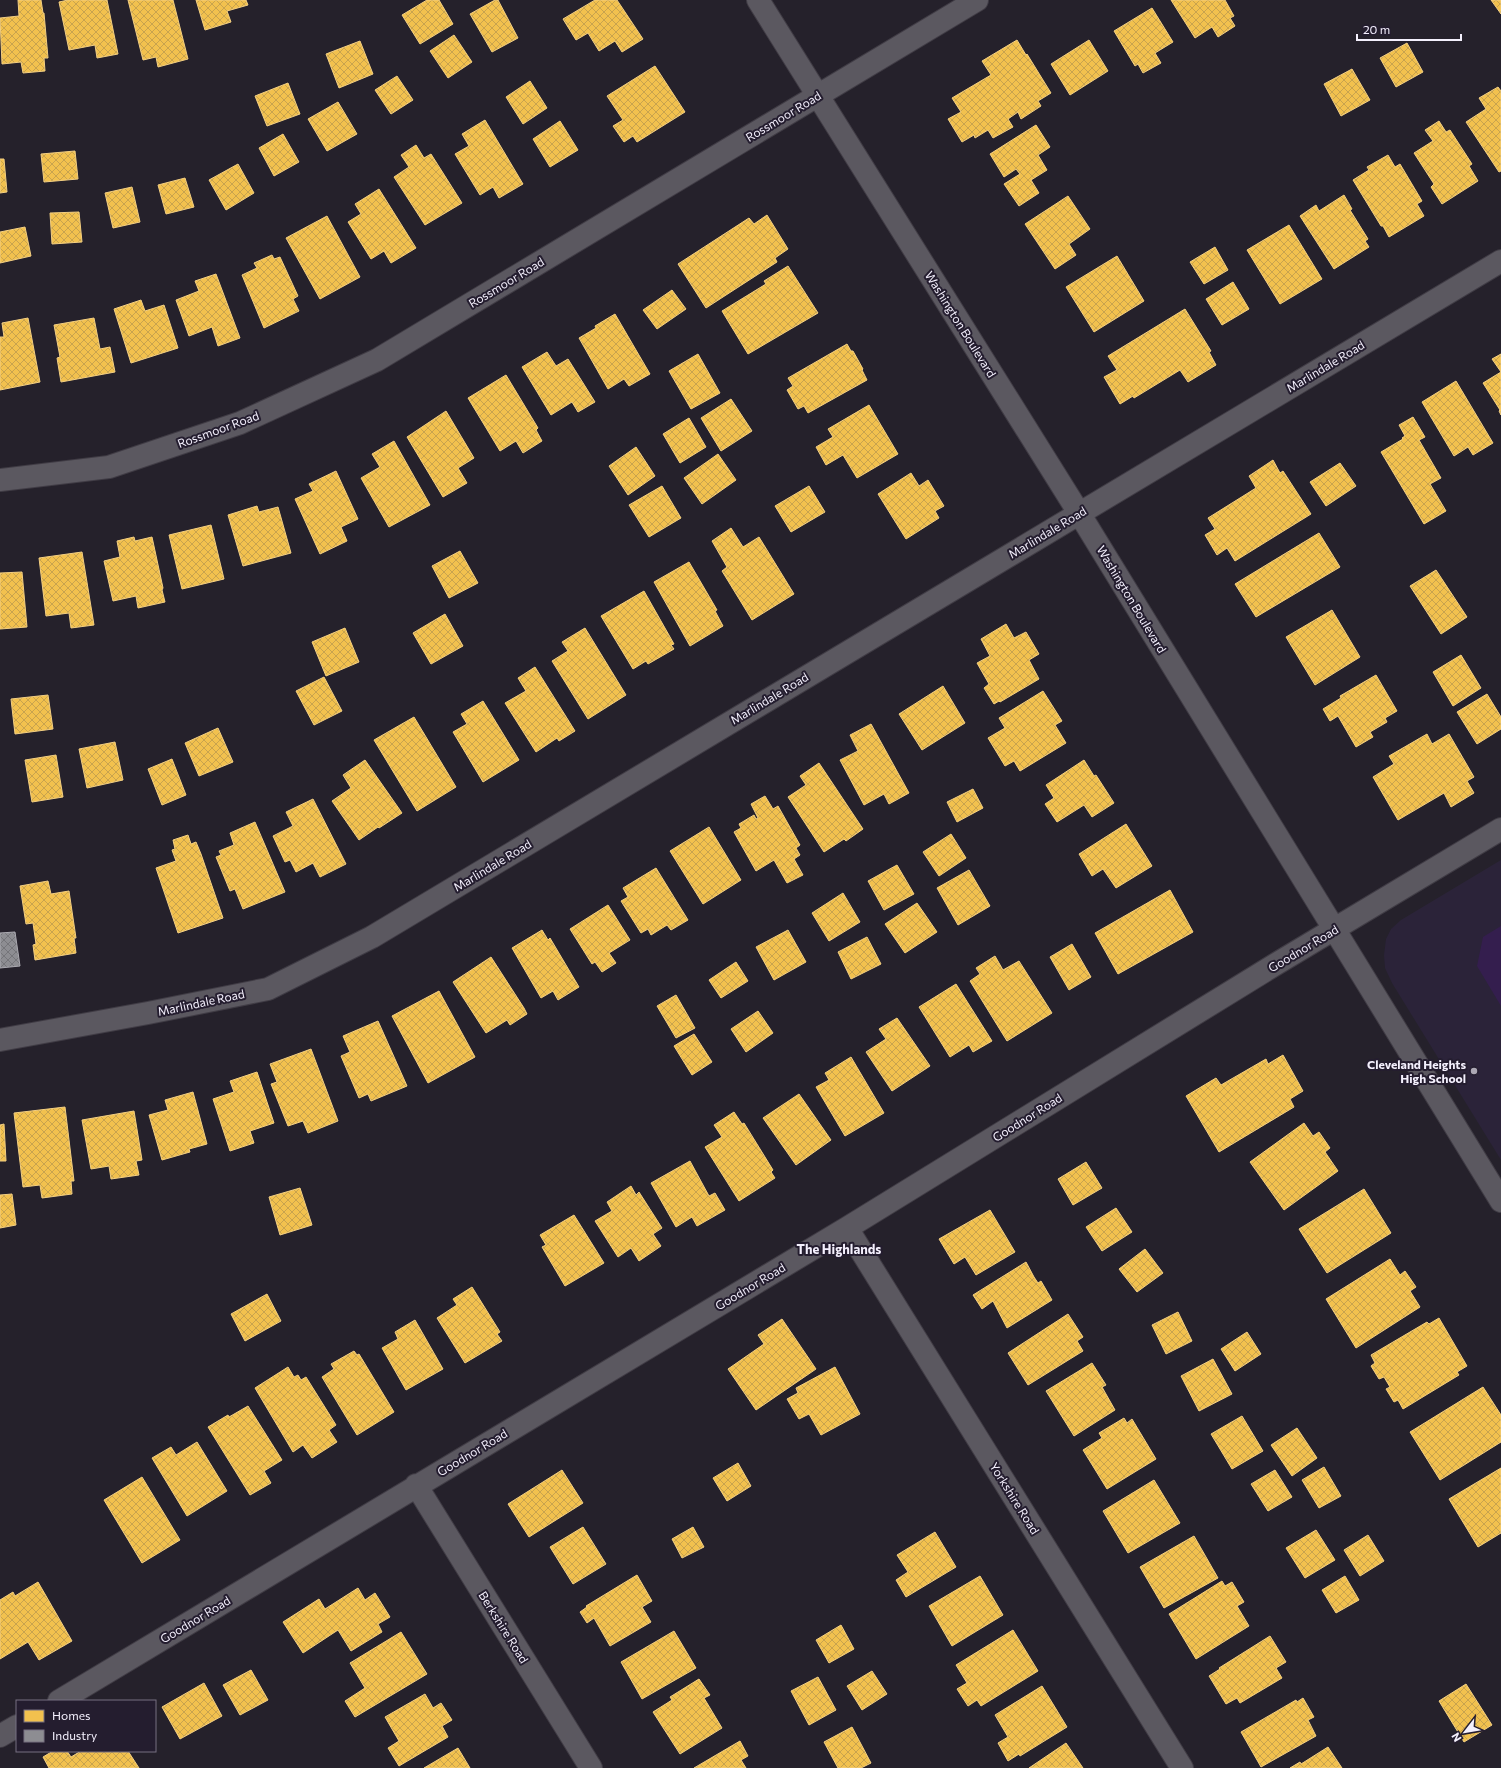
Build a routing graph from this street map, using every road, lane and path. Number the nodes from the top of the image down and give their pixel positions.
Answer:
1 (758, 0) edge
2 (976, 0) edge
3 (818, 95) junction
4 (1501, 261) edge
5 (0, 480) edge
6 (1079, 513) junction
7 (1501, 829) edge
8 (1333, 929) junction
9 (0, 1040) edge
10 (1501, 1201) edge
11 (848, 1228) junction
12 (416, 1485) junction
13 (61, 1700) edge
14 (16, 1727) edge
15 (0, 1736) edge
16 (591, 1768) edge
17 (1182, 1768) edge

1 - 3 street, Washington Boulevard
2 - 3 street, Rossmoor Road
3 - 5 street, Rossmoor Road
3 - 6 street, Washington Boulevard
4 - 6 street, Marlindale Road
6 - 8 street, Washington Boulevard
6 - 9 street, Marlindale Road
7 - 8 street, Goodnor Road
8 - 10 street, Washington Boulevard
8 - 11 street, Goodnor Road
11 - 12 street, Goodnor Road
11 - 17 street, Yorkshire Road
12 - 13 street, Goodnor Road
12 - 16 street, Berkshire Road
14 - 15 street

